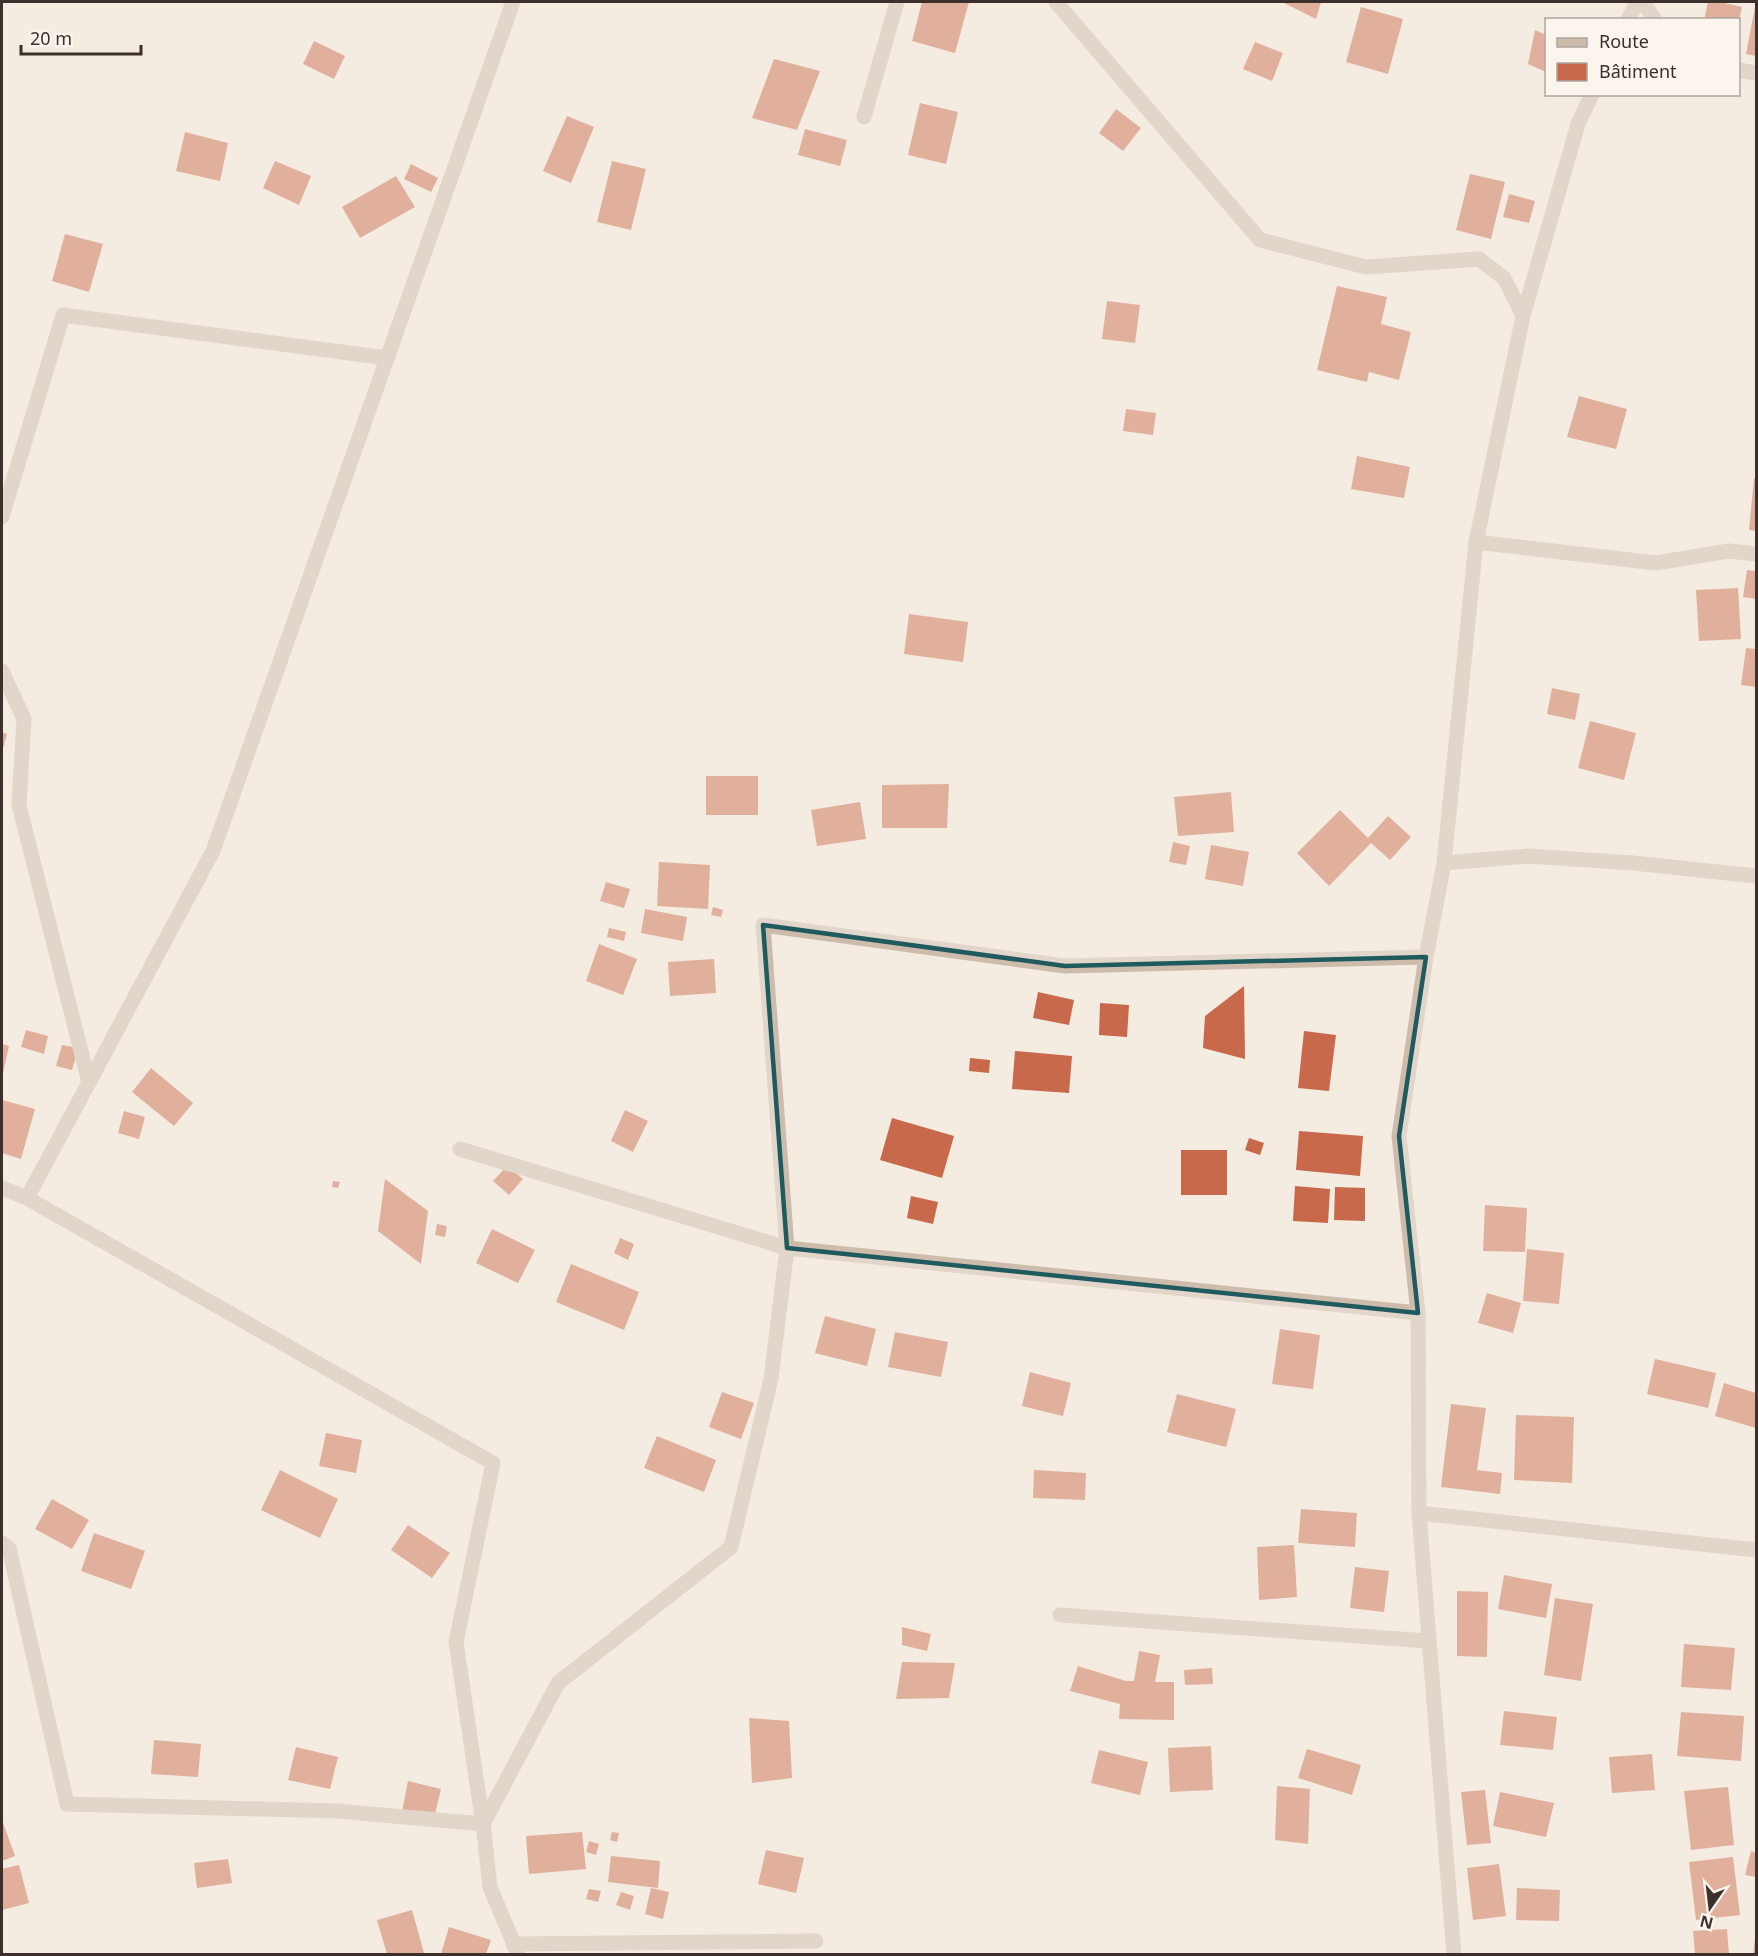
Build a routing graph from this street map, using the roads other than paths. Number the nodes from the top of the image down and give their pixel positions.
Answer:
1 (513, 2) edge
2 (897, 2) edge
3 (1056, 2) edge
4 (1637, 2) edge
5 (1643, 2) edge
6 (1630, 18) edge
7 (1654, 18) edge
8 (1740, 70) edge
9 (1756, 73) edge
10 (1591, 96) edge
11 (864, 117) dead end
12 (1523, 316) junction
13 (387, 358) junction
14 (2, 517) edge
15 (1476, 542) junction
16 (1756, 554) edge
17 (2, 671) edge
18 (1444, 863) junction
19 (1756, 876) edge
20 (1426, 957) junction
21 (89, 1083) junction
22 (460, 1149) dead end
23 (2, 1188) edge
24 (27, 1198) junction
25 (787, 1248) junction
26 (1418, 1313) junction
27 (1419, 1513) junction
28 (2, 1543) edge
29 (1756, 1550) edge
30 (1060, 1615) dead end
31 (1428, 1641) junction
32 (483, 1824) junction
33 (816, 1941) dead end
34 (516, 1949) edge
35 (1454, 1954) edge

1 - 13 street
2 - 11 street
3 - 12 street
4 - 6 street
5 - 7 street
8 - 9 street
10 - 12 street
12 - 15 street
13 - 14 street
13 - 21 street
15 - 16 street
15 - 18 street
17 - 21 street
18 - 19 street
18 - 20 street
20 - 25 street
20 - 26 street
21 - 24 street
22 - 25 street
23 - 24 street
24 - 32 street
25 - 26 street
25 - 32 street
26 - 27 street
27 - 29 street
27 - 31 street
28 - 32 street
30 - 31 street
31 - 35 street
32 - 34 street
33 - 34 street

